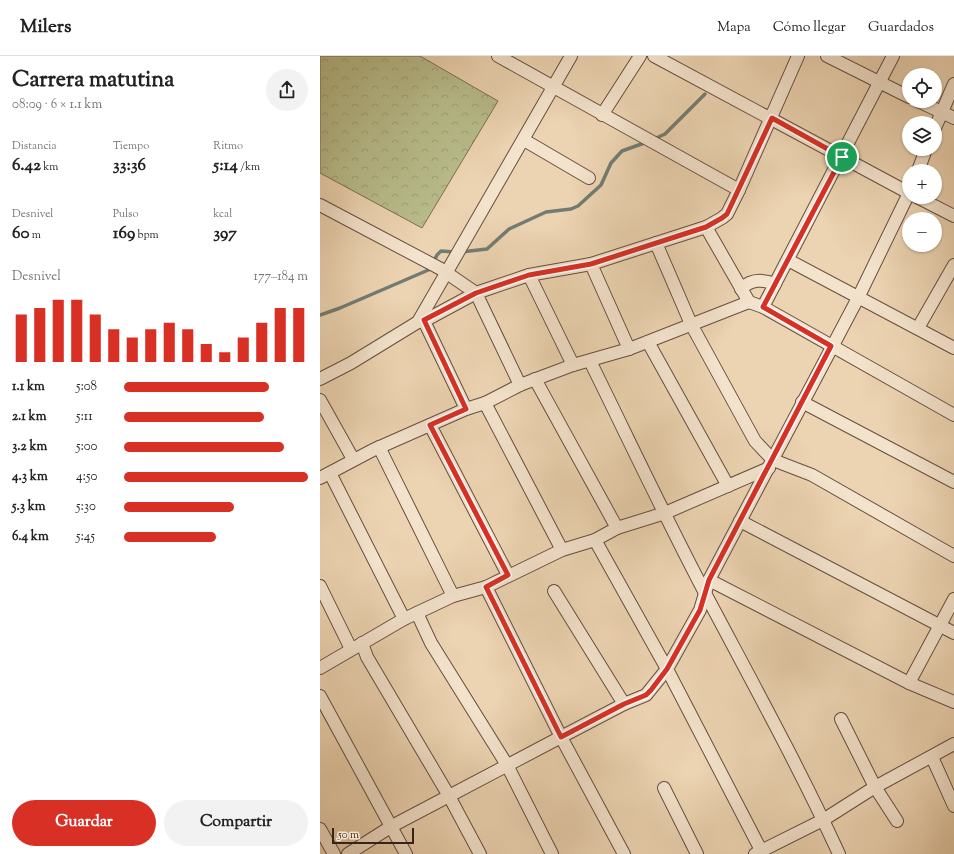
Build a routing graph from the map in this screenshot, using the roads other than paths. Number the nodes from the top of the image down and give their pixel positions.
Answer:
1 (498, 56) edge
2 (571, 56) edge
3 (640, 56) edge
4 (654, 56) edge
5 (798, 56) edge
6 (827, 56) edge
7 (893, 56) edge
8 (879, 83) junction
9 (954, 84) edge
10 (554, 86) junction
11 (902, 94) edge
12 (933, 108) edge
13 (941, 112) junction
14 (602, 115) junction
15 (940, 116) edge
16 (772, 118) junction
17 (954, 118) edge
18 (524, 140) junction
19 (842, 157) junction
20 (589, 178) dead end
21 (902, 189) edge
22 (739, 190) junction
23 (904, 204) edge
24 (931, 204) edge
25 (320, 205) edge
26 (954, 216) edge
27 (706, 227) junction
28 (656, 243) junction
29 (788, 260) junction
30 (591, 264) junction
31 (954, 265) edge
32 (446, 274) junction
33 (529, 275) junction
34 (775, 284) junction
35 (741, 289) junction
36 (476, 293) junction
37 (858, 298) junction
38 (749, 302) junction
39 (763, 307) junction
40 (421, 321) junction
41 (691, 324) junction
42 (918, 328) junction
43 (648, 342) junction
44 (831, 346) junction
45 (954, 348) edge
46 (629, 349) junction
47 (590, 361) junction
48 (573, 365) junction
49 (320, 379) edge
50 (535, 379) junction
51 (520, 385) junction
52 (320, 400) edge
53 (802, 402) junction
54 (485, 403) junction
55 (466, 409) junction
56 (954, 415) edge
57 (430, 425) junction
58 (379, 447) junction
59 (353, 460) junction
60 (771, 464) junction
61 (325, 476) edge
62 (954, 482) edge
63 (728, 486) junction
64 (665, 512) junction
65 (740, 521) junction
66 (617, 528) junction
67 (595, 540) junction
68 (562, 550) junction
69 (954, 556) edge
70 (508, 575) junction
71 (709, 580) junction
72 (320, 586) edge
73 (486, 587) junction
74 (554, 591) dead end
75 (705, 593) junction
76 (452, 596) junction
77 (954, 599) edge
78 (417, 613) junction
79 (404, 619) junction
80 (940, 625) junction
81 (954, 633) edge
82 (362, 643) junction
83 (351, 649) junction
84 (320, 668) edge
85 (667, 669) junction
86 (909, 683) junction
87 (320, 696) edge
88 (954, 702) edge
89 (624, 704) junction
90 (841, 719) dead end
91 (561, 737) junction
92 (954, 744) edge
93 (932, 756) junction
94 (507, 765) junction
95 (875, 787) junction
96 (664, 788) dead end
97 (449, 796) junction
98 (954, 806) edge
99 (823, 820) junction
100 (897, 821) dead end
101 (392, 826) junction
102 (320, 829) edge
103 (760, 853) edge
104 (334, 854) edge
105 (348, 854) edge
106 (406, 854) edge
107 (480, 854) edge
108 (552, 854) edge
109 (624, 854) edge
110 (698, 854) edge
111 (839, 854) edge

1 - 10 street
2 - 10 street
3 - 14 street
4 - 16 street
5 - 16 street
6 - 8 street
7 - 8 street
8 - 11 street
8 - 19 street
9 - 13 street
10 - 14 street
10 - 18 street
12 - 13 street
13 - 15 street
13 - 17 street
14 - 22 street
16 - 19 street
16 - 22 street
18 - 20 street
18 - 32 street
19 - 21 street
19 - 29 street
22 - 27 street
23 - 37 street
24 - 26 street
25 - 32 street
27 - 28 street
27 - 35 street
28 - 30 street
28 - 41 street
29 - 34 street
29 - 37 street
30 - 33 street
30 - 46 street
31 - 42 street
32 - 36 street
32 - 40 street
33 - 36 street
33 - 48 street
34 - 35 street
34 - 39 street
35 - 38 street
36 - 40 street
36 - 51 street
37 - 42 street
37 - 44 street
38 - 39 street
38 - 41 street
39 - 44 street
40 - 49 street
40 - 55 street
41 - 43 street
41 - 60 street
42 - 45 street
43 - 46 street
43 - 63 street
44 - 53 street
44 - 56 street
46 - 47 street
47 - 48 street
47 - 64 street
48 - 50 street
50 - 51 street
50 - 66 street
51 - 54 street
52 - 59 street
53 - 60 street
53 - 62 street
54 - 55 street
54 - 68 street
55 - 57 street
57 - 58 street
57 - 70 street
58 - 59 street
58 - 76 street
59 - 61 street
60 - 63 street
60 - 65 street
60 - 69 street
61 - 79 street
63 - 64 street
64 - 66 street
64 - 75 street
65 - 71 street
65 - 80 street
66 - 67 street
67 - 68 street
67 - 85 street
68 - 70 street
70 - 73 street
71 - 75 street
71 - 86 street
72 - 83 street
73 - 76 street
73 - 91 street
74 - 89 street
75 - 85 street
75 - 99 street
76 - 78 street
77 - 80 street
78 - 79 street
78 - 94 street
79 - 82 street
80 - 81 street
80 - 86 street
82 - 83 street
82 - 97 street
83 - 84 street
85 - 89 street
85 - 103 street
86 - 88 street
87 - 101 street
89 - 91 street
90 - 95 street
91 - 94 street
91 - 109 street
92 - 93 street
93 - 95 street
93 - 98 street
94 - 97 street
94 - 108 street
95 - 99 street
95 - 100 street
96 - 110 street
97 - 101 street
97 - 107 street
99 - 103 street
99 - 111 street
101 - 105 street
101 - 106 street
102 - 104 street

